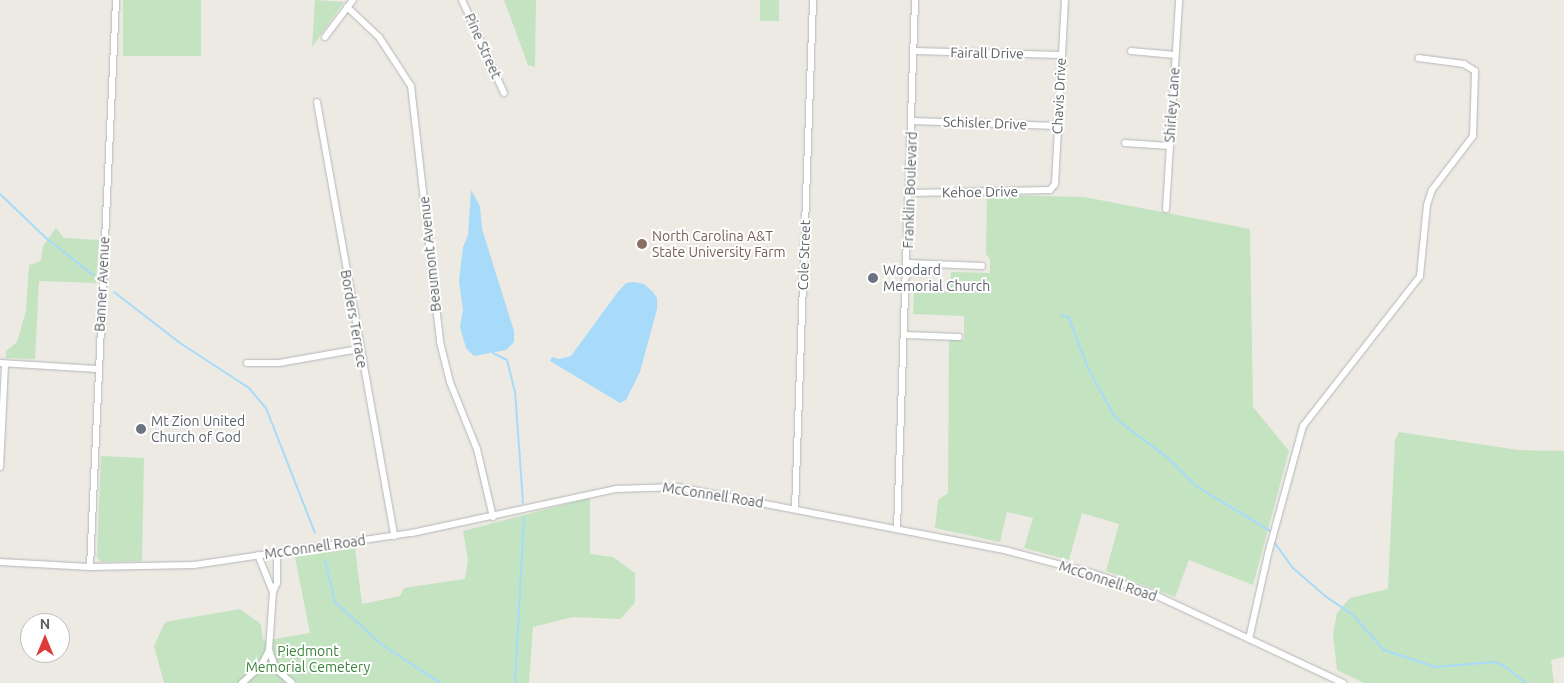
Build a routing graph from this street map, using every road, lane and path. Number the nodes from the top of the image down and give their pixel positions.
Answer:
1 (116, 0) edge
2 (353, 0) edge
3 (462, 0) edge
4 (812, 0) edge
5 (915, 0) edge
6 (1065, 0) edge
7 (1179, 0) edge
8 (348, 7) junction
9 (325, 37) dead end
10 (914, 51) junction
11 (1131, 51) dead end
12 (1061, 54) junction
13 (1175, 55) junction
14 (1418, 58) dead end
15 (504, 92) dead end
16 (317, 102) dead end
17 (912, 121) junction
18 (1057, 126) junction
19 (1125, 143) dead end
20 (1170, 146) junction
21 (1050, 190) joint
22 (910, 193) junction
23 (1166, 209) dead end
24 (908, 263) junction
25 (982, 266) dead end
26 (905, 335) junction
27 (960, 337) dead end
28 (359, 349) junction
29 (247, 363) dead end
30 (3, 364) edge
31 (97, 369) junction
32 (0, 467) edge
33 (795, 509) junction
34 (492, 516) junction
35 (897, 529) junction
36 (394, 536) junction
37 (277, 552) junction
38 (258, 555) junction
39 (0, 562) edge
40 (90, 567) junction
41 (273, 592) junction
42 (1249, 639) junction
43 (269, 650) junction
44 (242, 683) edge
45 (292, 683) edge
46 (1344, 683) edge

1 - 31 street, Banner Avenue
2 - 8 street
3 - 15 street, Pine Street
4 - 33 street, Cole Street
5 - 10 street, Franklin Boulevard
6 - 12 street, Chavis Drive
7 - 13 street, Shirley Lane
8 - 9 street
8 - 34 street, Beaumont Avenue
10 - 12 street, Fairall Drive
10 - 17 street, Franklin Boulevard
11 - 13 street
12 - 18 street, Chavis Drive
13 - 20 street, Shirley Lane
14 - 42 street
16 - 28 street, Borders Terrace
17 - 18 street, Schisler Drive
17 - 22 street, Franklin Boulevard
18 - 21 street, Chavis Drive
19 - 20 street
20 - 23 street, Shirley Lane
21 - 22 street, Kehoe Drive
22 - 24 street, Franklin Boulevard
24 - 25 street
24 - 26 street, Franklin Boulevard
26 - 27 street
26 - 35 street, Franklin Boulevard
28 - 29 street
28 - 36 street, Borders Terrace
30 - 31 street
30 - 32 street
31 - 40 street, Banner Avenue
33 - 34 street, McConnell Road
33 - 35 street, McConnell Road
34 - 36 street, McConnell Road
35 - 42 street, McConnell Road
36 - 37 street, McConnell Road
37 - 38 street, McConnell Road
37 - 41 street
38 - 40 street, McConnell Road
38 - 41 street
39 - 40 street, McConnell Road
41 - 43 street
42 - 46 street, McConnell Road
43 - 44 street
43 - 45 street

